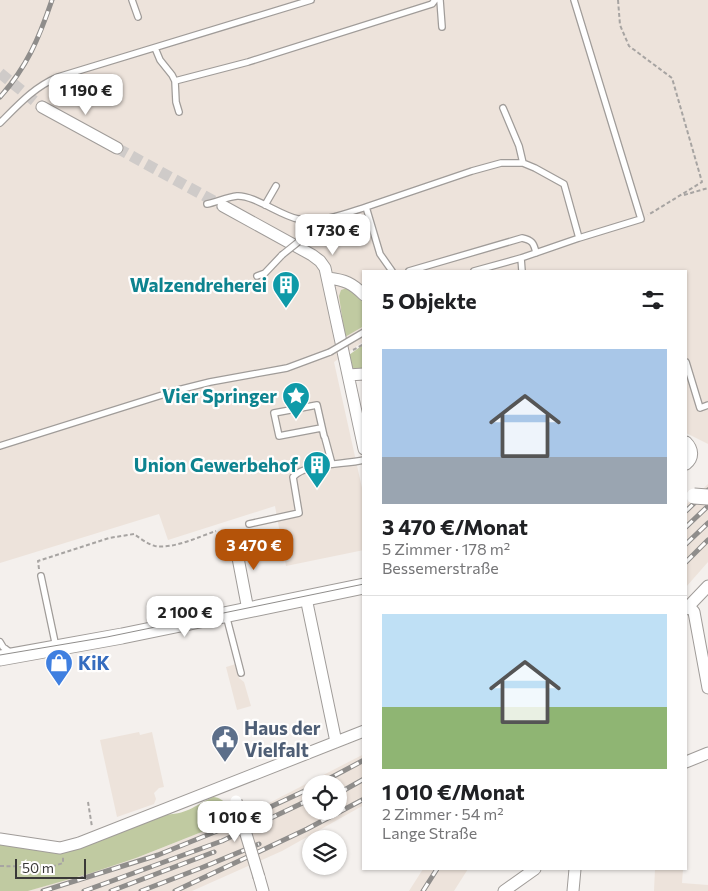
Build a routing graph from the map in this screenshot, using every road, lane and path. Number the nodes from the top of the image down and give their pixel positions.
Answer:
1 (132, 0) edge
2 (312, 0) edge
3 (435, 0) edge
4 (440, 0) edge
5 (574, 0) edge
6 (618, 0) edge
7 (138, 17) dead end
8 (442, 27) dead end
9 (155, 48) junction
10 (175, 81) junction
11 (42, 107) tunnel mouth
12 (503, 108) dead end
13 (179, 112) dead end
14 (0, 123) edge
15 (117, 148) tunnel mouth
16 (523, 163) junction
17 (276, 186) dead end
18 (708, 188) edge
19 (680, 196) junction
20 (207, 204) dead end
21 (265, 204) junction
22 (223, 206) tunnel mouth
23 (366, 207) junction
24 (328, 219) junction
25 (641, 219) junction
26 (579, 238) junction
27 (536, 253) junction
28 (521, 258) junction
29 (391, 270) edge
30 (412, 270) edge
31 (478, 270) edge
32 (522, 270) edge
33 (257, 276) dead end
34 (328, 278) junction
35 (362, 293) edge
36 (362, 333) edge
37 (687, 365) edge
38 (362, 374) edge
39 (348, 375) junction
40 (708, 405) edge
41 (321, 428) junction
42 (362, 440) edge
43 (687, 443) edge
44 (0, 446) edge
45 (362, 460) edge
46 (687, 463) edge
47 (332, 464) junction
48 (249, 524) dead end
49 (216, 531) dead end
50 (234, 537) dead end
51 (41, 576) joint
52 (362, 586) edge
53 (708, 586) edge
54 (306, 598) junction
55 (687, 608) edge
56 (248, 610) junction
57 (226, 615) junction
58 (0, 642) edge
59 (56, 647) junction
60 (15, 655) junction
61 (0, 658) edge
62 (241, 673) dead end
63 (708, 688) edge
64 (362, 732) edge
65 (336, 742) junction
66 (708, 753) edge
67 (687, 762) edge
68 (232, 784) junction
69 (88, 802) dead end
70 (92, 825) dead end
71 (0, 839) edge
72 (60, 848) junction
73 (0, 866) edge
74 (534, 870) edge
75 (575, 870) edge
76 (263, 891) edge
77 (504, 891) edge
78 (573, 891) edge

1 - 7 lane
2 - 9 lane
3 - 10 lane
4 - 8 lane
5 - 25 lane
6 - 19 path
9 - 10 lane
9 - 14 lane
10 - 13 lane
11 - 15 street
12 - 16 lane
16 - 23 lane
16 - 26 lane
17 - 21 lane
18 - 19 path
19 - 25 path
20 - 21 lane
21 - 24 lane
22 - 34 street
23 - 24 lane
23 - 29 lane
24 - 33 lane, bridge
25 - 26 lane
26 - 27 lane
27 - 28 lane
27 - 30 lane
28 - 31 lane
28 - 32 lane
34 - 35 street
34 - 39 street
36 - 44 lane, bridge
37 - 40 lane
38 - 39 street
39 - 42 street
41 - 41 lane
41 - 47 lane
43 - 46 street
45 - 47 lane
47 - 48 lane
49 - 51 path
50 - 56 street
51 - 59 lane
52 - 54 main road
53 - 55 street
54 - 56 main road
54 - 65 street
55 - 63 street
56 - 57 main road
57 - 59 main road
57 - 62 lane
58 - 60 lane
59 - 60 main road
60 - 61 main road
64 - 65 street
65 - 68 street
66 - 67 street
68 - 72 street
68 - 76 street, bridge
69 - 70 path
71 - 72 street
72 - 73 path
74 - 77 street
75 - 78 street

